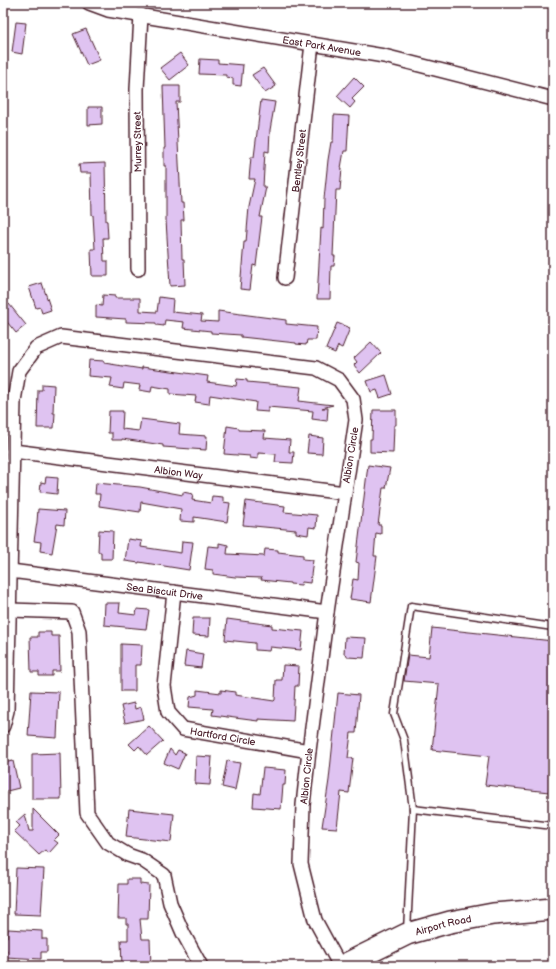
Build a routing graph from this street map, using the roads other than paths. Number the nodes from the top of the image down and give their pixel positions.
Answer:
1 (89, 3) edge
2 (141, 15) junction
3 (312, 44) junction
4 (553, 99) edge
5 (138, 270) dead end
6 (285, 278) dead end
7 (13, 451) junction
8 (345, 493) junction
9 (7, 570) edge
10 (174, 592) junction
11 (10, 610) junction
12 (327, 612) junction
13 (553, 627) edge
14 (3, 726) edge
15 (309, 751) junction
16 (413, 809) junction
17 (553, 826) edge
18 (553, 909) edge
19 (407, 934) junction
20 (201, 966) edge
21 (341, 966) edge

1 - 2 street, East Park Avenue
2 - 3 street, East Park Avenue
2 - 5 street, Murrey Street
3 - 4 street, East Park Avenue
3 - 6 street, Bentley Street
7 - 8 street, Albion Way
7 - 8 street, Albion Circle
7 - 9 street, Albion Circle
8 - 12 street, Albion Circle
9 - 10 street, Sea Biscuit Drive
9 - 11 street, Albion Circle
10 - 12 street, Sea Biscuit Drive
10 - 15 street, Hartford Circle
11 - 14 street, Albion Circle
11 - 20 street
12 - 15 street, Albion Circle
13 - 16 lane
15 - 21 street, Albion Circle
16 - 17 lane
16 - 19 lane
18 - 19 highway, Airport Road
19 - 21 highway, Airport Road

